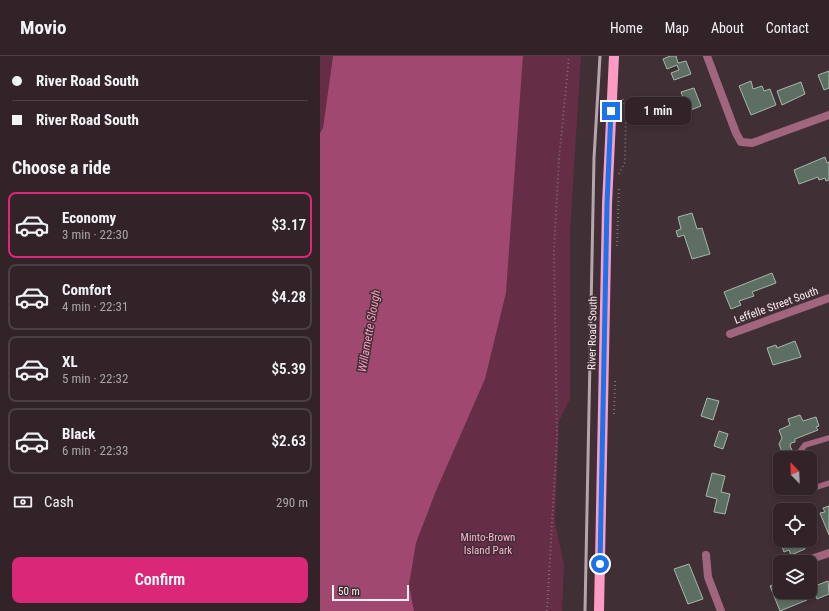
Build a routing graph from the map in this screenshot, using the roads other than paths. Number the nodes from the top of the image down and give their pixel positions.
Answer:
1 (614, 56) edge
2 (707, 56) edge
3 (829, 115) edge
4 (829, 298) edge
5 (730, 334) dead end
6 (829, 438) edge
7 (800, 451) edge
8 (829, 482) edge
9 (817, 487) edge
10 (829, 553) edge
11 (706, 555) dead end
12 (817, 557) edge
13 (600, 611) edge
14 (721, 611) edge

1 - 13 main road, River Road South
2 - 3 street
4 - 5 street, Leffelle Street South
6 - 7 lane
8 - 9 lane
10 - 12 street
11 - 14 street

